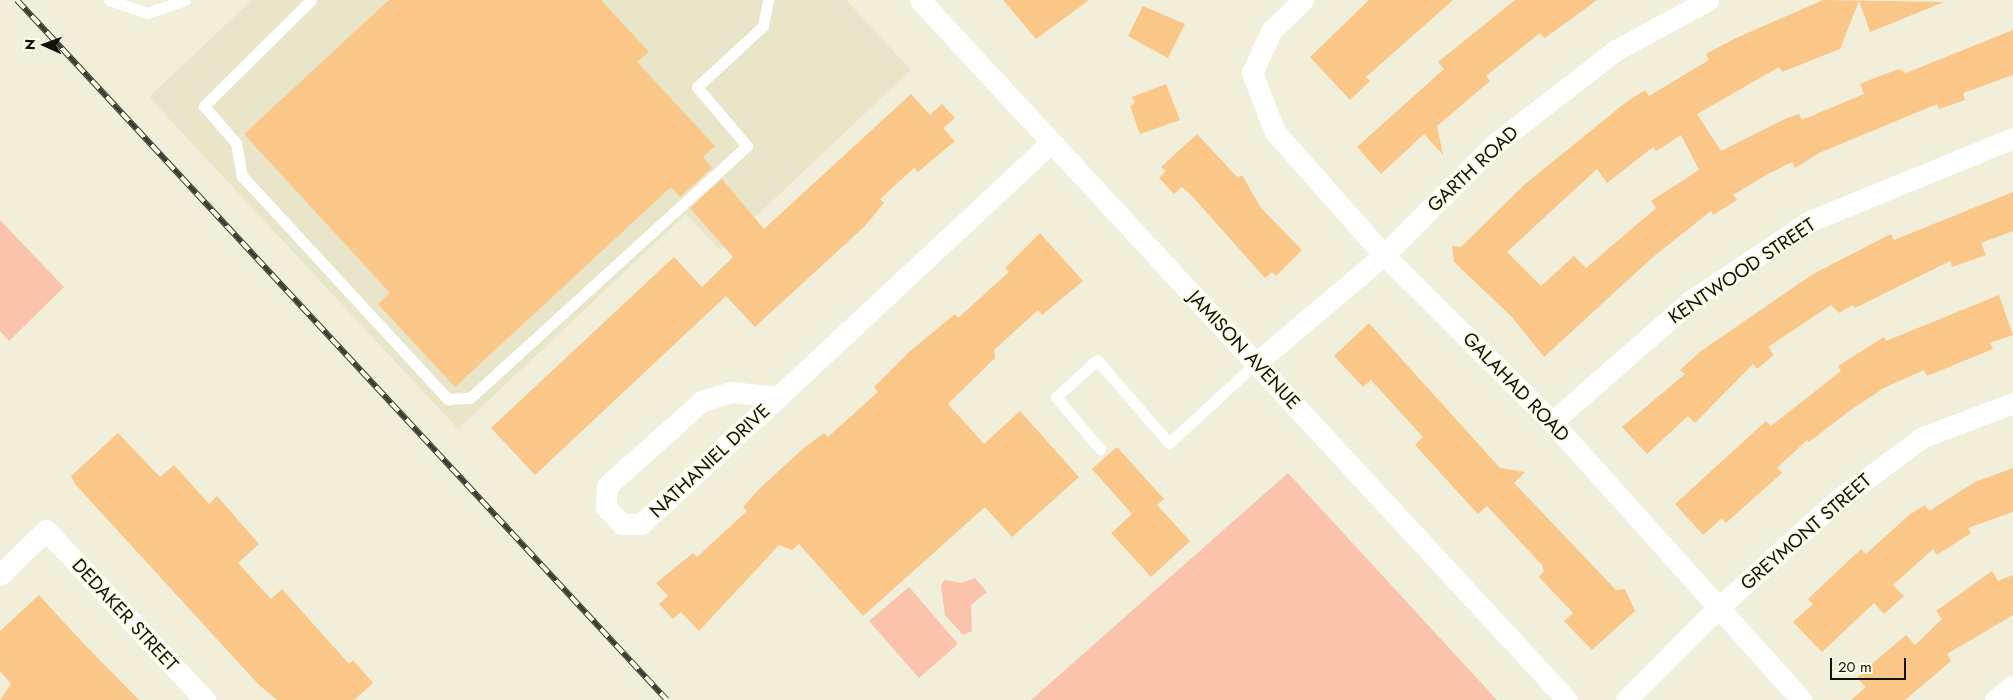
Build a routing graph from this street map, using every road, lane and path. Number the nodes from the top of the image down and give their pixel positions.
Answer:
1 (109, 0) edge
2 (185, 0) edge
3 (311, 0) edge
4 (920, 0) edge
5 (1303, 0) edge
6 (1708, 0) edge
7 (766, 1) edge
8 (2013, 138) edge
9 (1051, 142) junction
10 (1384, 255) junction
11 (1256, 363) junction
12 (778, 397) junction
13 (2013, 403) edge
14 (1552, 422) junction
15 (1100, 449) dead end
16 (0, 575) edge
17 (1716, 610) junction
18 (2013, 685) edge
19 (205, 700) edge
20 (1568, 700) edge
21 (1626, 700) edge
22 (1801, 700) edge
23 (1995, 700) edge

1 - 2 lane
3 - 7 lane
4 - 9 street, JAMISON AVENUE
5 - 10 street, GALAHAD ROAD
6 - 10 street, GARTH ROAD
8 - 14 street, KENTWOOD STREET
9 - 11 street, JAMISON AVENUE
9 - 12 street, NATHANIEL DRIVE
10 - 11 street, GARTH ROAD
10 - 14 street, GALAHAD ROAD
11 - 15 lane
11 - 20 street, JAMISON AVENUE
12 - 12 street, NATHANIEL DRIVE
13 - 17 street, GREYMONT STREET
14 - 17 street, GALAHAD ROAD
16 - 19 street, DEDAKER STREET
17 - 21 street, GREYMONT STREET
17 - 22 street, GALAHAD ROAD
18 - 23 street

